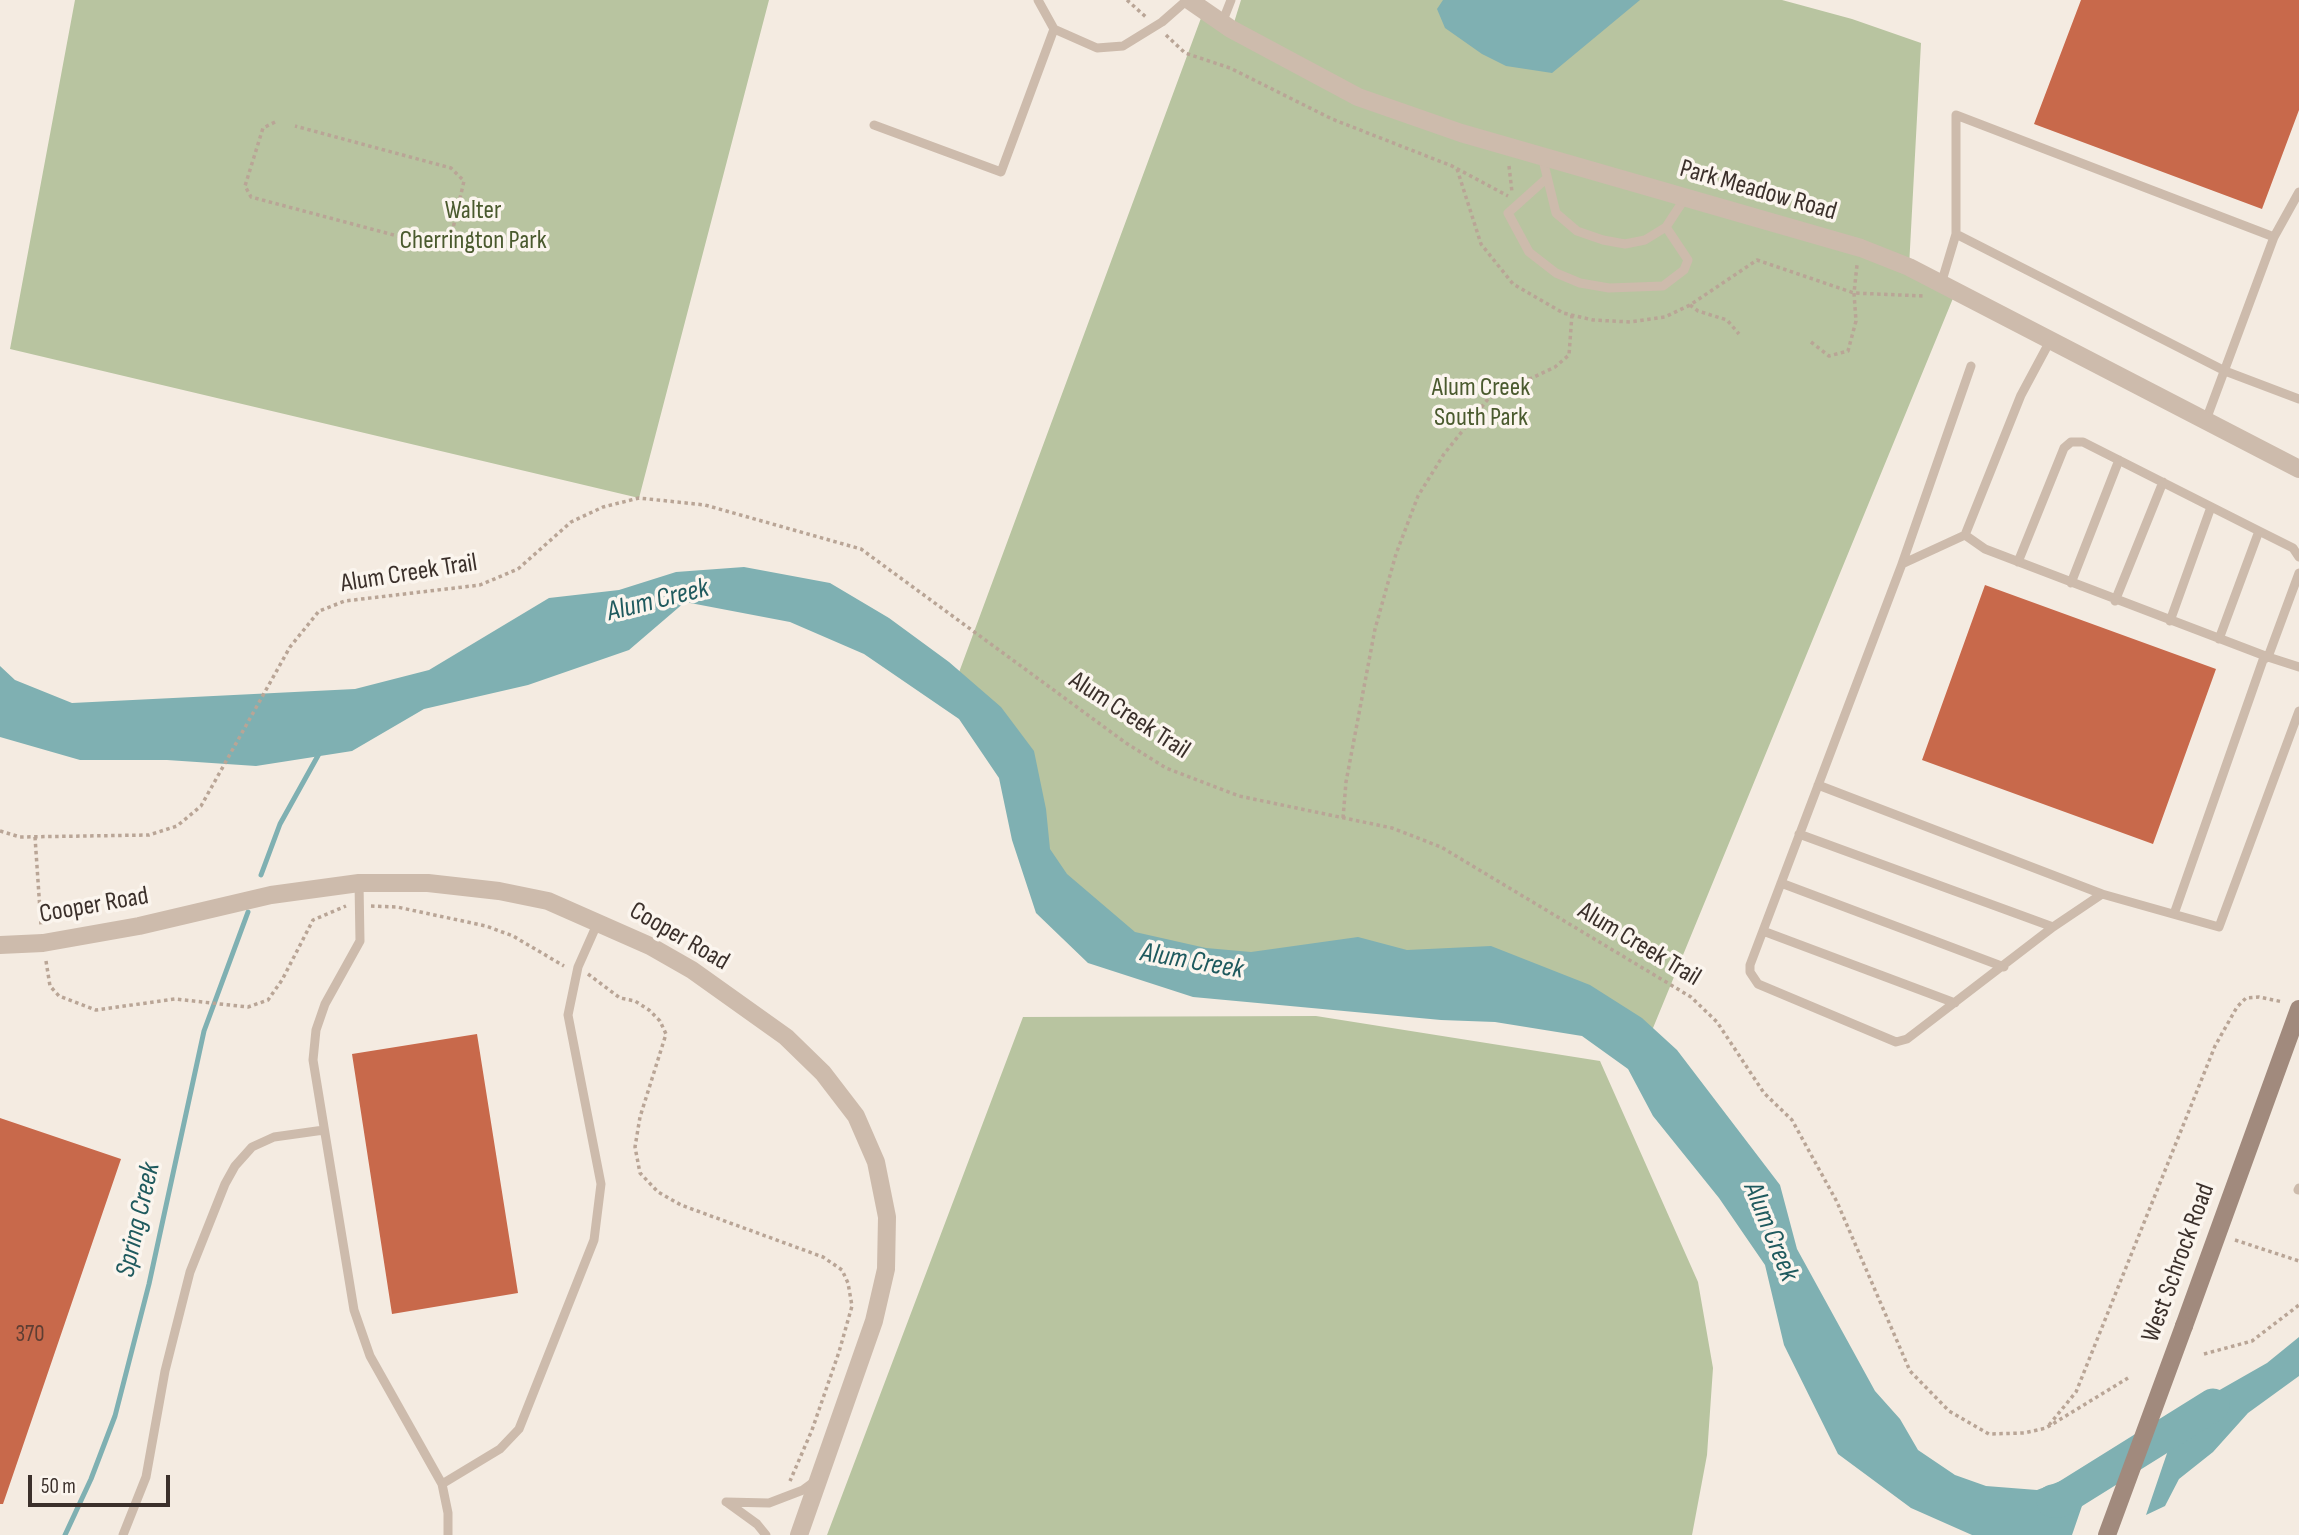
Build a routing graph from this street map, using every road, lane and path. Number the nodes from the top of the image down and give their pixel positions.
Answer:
1 (1038, 0) edge
2 (1127, 0) edge
3 (1188, 0) edge
4 (1231, 0) edge
5 (1222, 23) junction
6 (1156, 25) junction
7 (1054, 29) junction
8 (275, 121) dead end
9 (874, 125) dead end
10 (295, 127) dead end
11 (1510, 147) junction
12 (1542, 156) junction
13 (1547, 178) junction
14 (2299, 192) edge
15 (1685, 198) junction
16 (1666, 227) junction
17 (1956, 234) junction
18 (2274, 237) junction
19 (1861, 248) junction
20 (1757, 260) dead end
21 (1936, 291) junction
22 (1854, 293) junction
23 (1690, 305) dead end
24 (1572, 314) dead end
25 (1739, 334) dead end
26 (2051, 340) junction
27 (1811, 342) dead end
28 (1971, 366) dead end
29 (2225, 371) junction
30 (2299, 399) edge
31 (2206, 420) junction
32 (2119, 460) junction
33 (2299, 469) edge
34 (2163, 482) junction
35 (2211, 507) junction
36 (2259, 531) junction
37 (1965, 535) junction
38 (2299, 557) edge
39 (2018, 562) junction
40 (1902, 564) junction
41 (2299, 573) edge
42 (2071, 583) junction
43 (2115, 601) junction
44 (2170, 621) junction
45 (2219, 639) junction
46 (2269, 657) junction
47 (2299, 667) edge
48 (2299, 711) edge
49 (1818, 785) junction
50 (1343, 818) junction
51 (0, 831) edge
52 (1799, 835) junction
53 (35, 837) junction
54 (359, 883) junction
55 (1781, 883) junction
56 (2102, 894) junction
57 (359, 906) junction
58 (2174, 914) junction
59 (598, 922) junction
60 (2053, 926) junction
61 (1763, 931) junction
62 (43, 943) junction
63 (0, 944) edge
64 (2004, 967) junction
65 (577, 970) junction
66 (1955, 1003) junction
67 (2294, 1006) edge
68 (324, 1130) junction
69 (2219, 1232) junction
70 (2299, 1261) edge
71 (2299, 1305) edge
72 (2204, 1354) dead end
73 (2128, 1378) dead end
74 (2046, 1429) junction
75 (819, 1479) junction
76 (442, 1484) junction
77 (785, 1498) junction
78 (123, 1535) edge
79 (448, 1535) edge
80 (766, 1535) edge
81 (799, 1535) edge
82 (2107, 1535) edge

1 - 7 lane
2 - 6 path
3 - 5 street, Park Meadow Road
3 - 6 lane
4 - 5 lane
5 - 11 street, Park Meadow Road
6 - 7 lane
6 - 11 path
7 - 9 lane
8 - 10 path
11 - 12 street, Park Meadow Road
12 - 13 lane
12 - 15 street, Park Meadow Road
13 - 16 lane
13 - 16 lane
14 - 18 lane
15 - 16 lane
15 - 19 street, Park Meadow Road
17 - 18 lane
17 - 21 lane
17 - 29 lane
18 - 29 lane
19 - 21 street, Park Meadow Road
19 - 22 path
20 - 22 path
21 - 22 path
21 - 26 street, Park Meadow Road
22 - 27 path
23 - 25 path
24 - 50 path
26 - 31 street, Park Meadow Road
26 - 37 lane
28 - 40 lane
29 - 30 lane
29 - 31 lane
31 - 33 street, Park Meadow Road
32 - 34 lane
32 - 39 lane
32 - 42 lane
34 - 35 lane
34 - 43 lane
35 - 36 lane
35 - 44 lane
36 - 38 lane
36 - 45 lane
37 - 39 lane
37 - 40 lane
39 - 42 lane
40 - 49 lane
41 - 46 lane
42 - 43 lane
43 - 44 lane
44 - 45 lane
45 - 46 lane
46 - 47 lane
46 - 58 lane
48 - 58 lane
49 - 52 lane
49 - 56 lane
50 - 53 path, Alum Creek Trail
50 - 74 path, Alum Creek Trail
51 - 53 path, Alum Creek Trail
52 - 55 lane
52 - 60 lane
53 - 62 path
54 - 57 lane
54 - 59 street, Cooper Road
54 - 62 street, Cooper Road
55 - 61 lane
55 - 64 lane
56 - 58 lane
56 - 60 lane
57 - 62 path
57 - 65 path
57 - 68 lane
59 - 65 lane
59 - 75 street, Cooper Road
60 - 64 lane
61 - 66 lane
61 - 66 lane
62 - 63 street, Cooper Road
64 - 66 lane
65 - 76 lane
65 - 77 path
67 - 69 main road, West Schrock Road
67 - 74 path
68 - 76 lane
68 - 78 lane
69 - 70 path
69 - 82 main road, West Schrock Road, bridge
71 - 72 path
73 - 74 path, Alum Creek Trail
75 - 77 lane
75 - 81 street, Cooper Road
76 - 79 lane
77 - 80 lane

